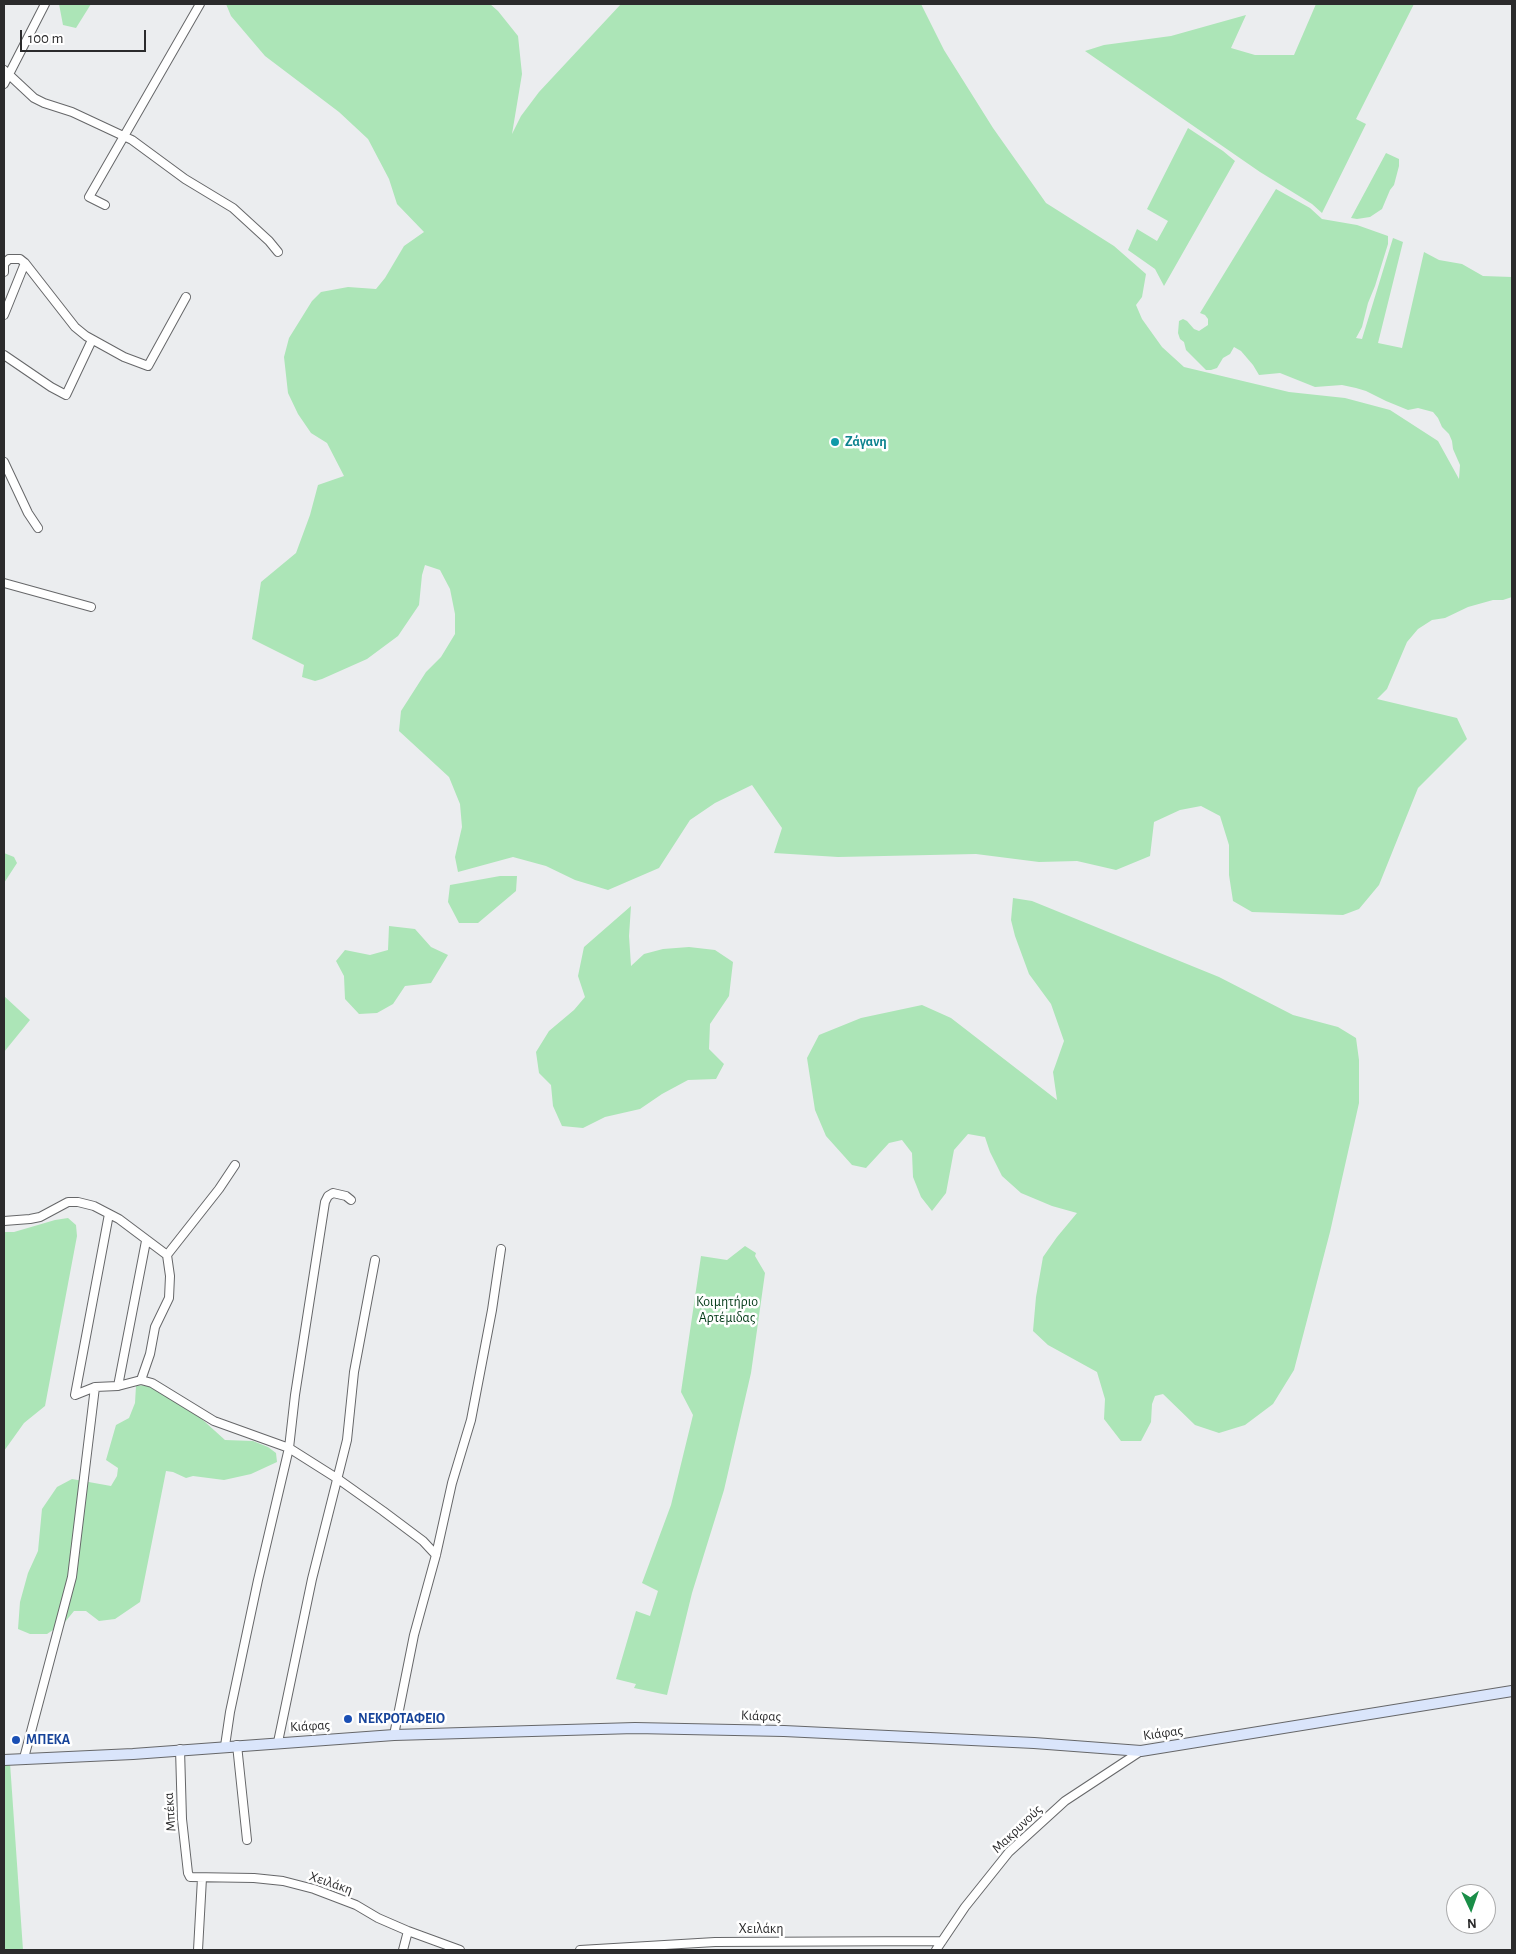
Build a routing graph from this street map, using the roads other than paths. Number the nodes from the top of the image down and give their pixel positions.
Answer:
1 (45, 4) edge
2 (200, 4) edge
3 (6, 72) edge
4 (4, 84) edge
5 (124, 136) junction
6 (105, 205) dead end
7 (278, 252) dead end
8 (25, 263) junction
9 (4, 272) edge
10 (186, 297) dead end
11 (4, 315) edge
12 (92, 340) junction
13 (4, 355) edge
14 (4, 462) edge
15 (38, 528) dead end
16 (4, 583) edge
17 (91, 607) dead end
18 (234, 1165) dead end
19 (351, 1200) dead end
20 (109, 1214) junction
21 (4, 1221) edge
22 (146, 1241) junction
23 (501, 1250) dead end
24 (167, 1255) junction
25 (375, 1260) dead end
26 (141, 1380) junction
27 (118, 1386) junction
28 (95, 1387) junction
29 (289, 1448) junction
30 (338, 1479) junction
31 (436, 1555) junction
32 (1512, 1691) edge
33 (394, 1735) junction
34 (278, 1742) junction
35 (237, 1745) junction
36 (225, 1746) junction
37 (180, 1749) junction
38 (1141, 1751) junction
39 (24, 1758) junction
40 (4, 1760) edge
41 (247, 1840) dead end
42 (188, 1872) joint
43 (202, 1878) junction
44 (408, 1931) junction
45 (942, 1941) junction
46 (198, 1950) edge
47 (403, 1950) edge
48 (460, 1950) edge
49 (580, 1950) edge
50 (936, 1950) edge

1 - 3 street
2 - 5 street
3 - 4 street
3 - 5 street
5 - 6 street
5 - 7 street
8 - 9 street
8 - 11 street
8 - 12 street
10 - 12 street
12 - 13 street
14 - 15 street
16 - 17 street
18 - 24 street
19 - 29 street
20 - 21 street
20 - 22 street
20 - 28 street
22 - 24 street
22 - 27 street
23 - 31 street
24 - 26 street
25 - 30 street
26 - 27 street
26 - 29 street
27 - 28 street
28 - 39 street
29 - 30 street
29 - 36 street
30 - 31 street
30 - 34 street
31 - 33 street
32 - 38 street, Κιάφας
33 - 34 street, Κιάφας
33 - 38 street, Κιάφας
34 - 35 street, Κιάφας
35 - 36 street, Κιάφας
35 - 41 street
36 - 37 street, Κιάφας
37 - 39 street, Κιάφας
37 - 42 street, Μπέκα
38 - 45 street, Μακρυνούς
39 - 40 street, Κιάφας
42 - 43 street, Χειλάκη
43 - 44 street, Χειλάκη
43 - 46 street
44 - 47 street
44 - 48 street, Χειλάκη
45 - 49 street, Χειλάκη
45 - 50 street, Μακρυνούς

